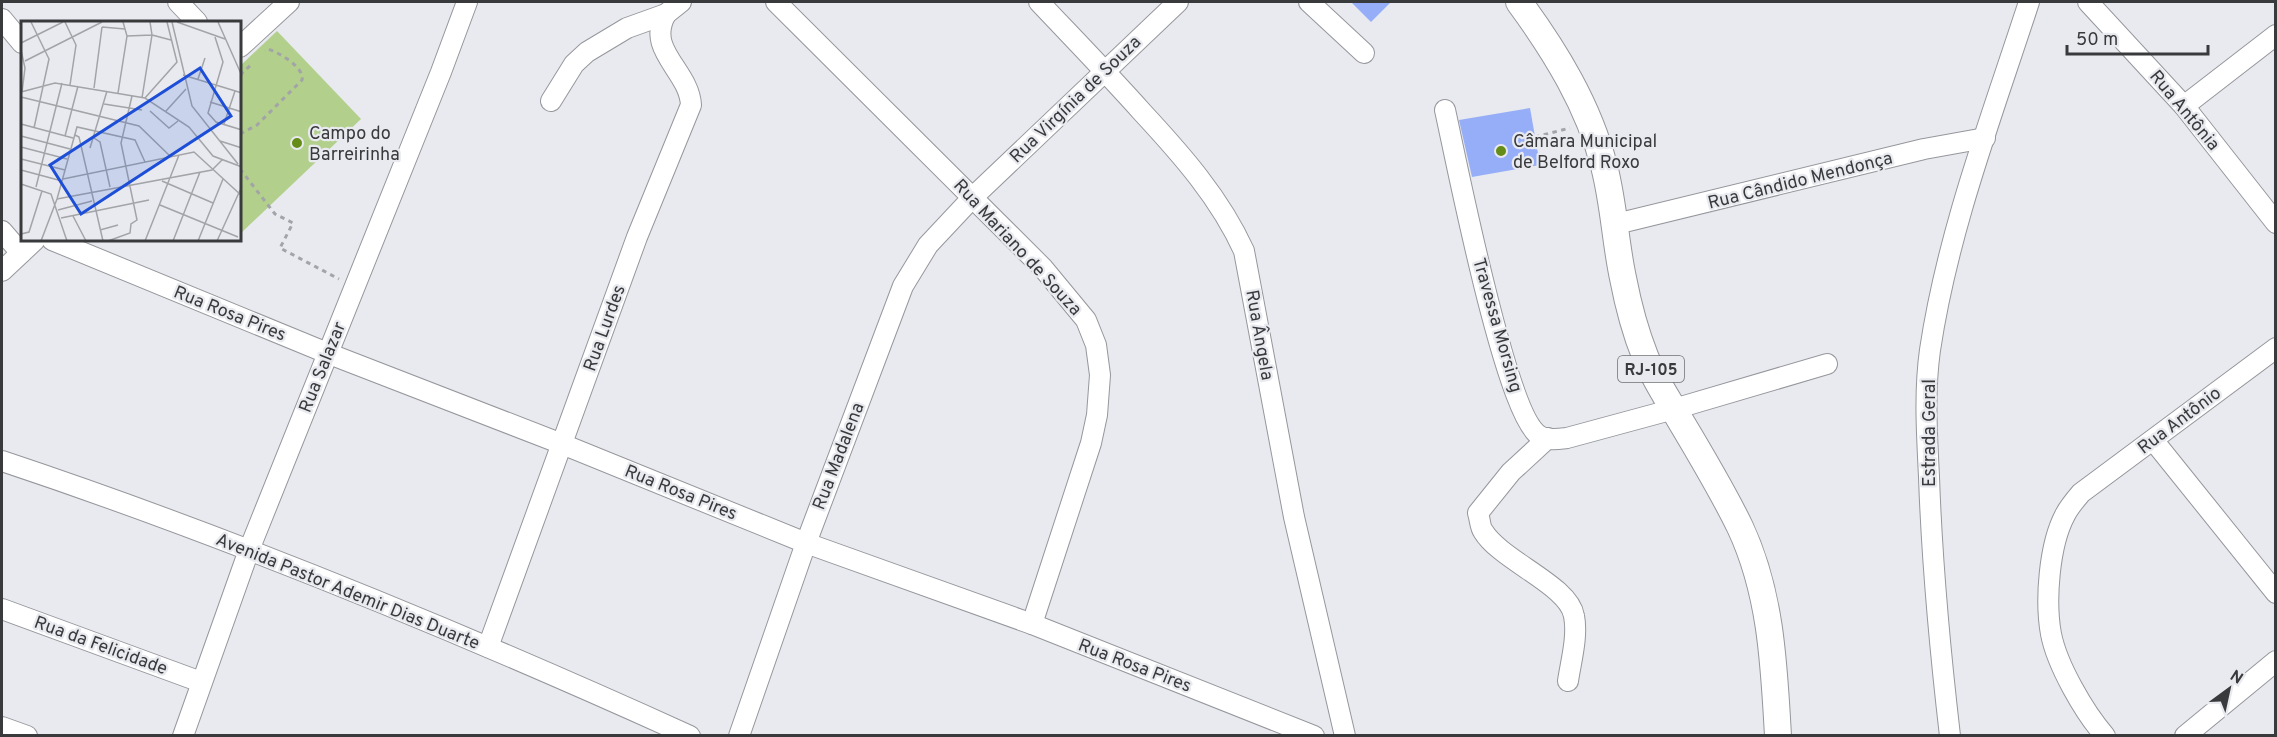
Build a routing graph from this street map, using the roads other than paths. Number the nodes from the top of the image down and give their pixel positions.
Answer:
1 (178, 2) edge
2 (289, 2) edge
3 (467, 2) edge
4 (776, 2) edge
5 (1039, 2) edge
6 (1178, 2) edge
7 (1309, 2) edge
8 (1519, 2) edge
9 (2030, 2) edge
10 (2088, 2) edge
11 (674, 8) edge
12 (2, 20) edge
13 (196, 21) edge
14 (2276, 35) edge
15 (21, 42) edge
16 (242, 45) edge
17 (1364, 53) dead end
18 (1105, 71) junction
19 (550, 100) dead end
20 (2184, 106) junction
21 (1445, 110) dead end
22 (1985, 138) junction
23 (972, 196) junction
24 (2276, 223) edge
25 (1616, 224) junction
26 (2, 231) edge
27 (21, 242) edge
28 (57, 242) edge
29 (28, 246) edge
30 (2, 271) edge
31 (2276, 348) edge
32 (327, 352) junction
33 (1827, 364) dead end
34 (1674, 409) junction
35 (1548, 438) junction
36 (2153, 440) junction
37 (562, 444) junction
38 (2, 461) edge
39 (806, 543) junction
40 (249, 550) junction
41 (2276, 593) edge
42 (2, 609) edge
43 (1032, 624) junction
44 (488, 647) junction
45 (2276, 661) edge
46 (1569, 681) dead end
47 (201, 682) junction
48 (2, 726) edge
49 (27, 735) edge
50 (183, 735) edge
51 (690, 735) edge
52 (739, 735) edge
53 (1314, 735) edge
54 (1345, 735) edge
55 (1778, 735) edge
56 (1950, 735) edge
57 (2105, 735) edge
58 (2184, 735) edge

1 - 13 street
2 - 16 street
3 - 32 street, Rua Salazar
4 - 23 street, Rua Mariano de Souza
5 - 18 street, Rua Ângela
6 - 18 street, Rua Virgínia de Souza
7 - 17 street
8 - 25 main road, RJ-105
9 - 22 street, Estrada Geral
10 - 20 street, Rua Antônia
11 - 19 street
11 - 37 street, Rua Lurdes
12 - 15 street
14 - 20 street
18 - 23 street, Rua Virgínia de Souza
18 - 54 street, Rua Ângela
20 - 24 street, Rua Antônia
21 - 35 street, Travessa Morsing
22 - 25 street, Rua Cândido Mendonça
22 - 56 street, Estrada Geral
23 - 39 street, Rua Madalena
23 - 43 street, Rua Mariano de Souza
25 - 34 main road, RJ-105
26 - 27 street
28 - 32 street, Rua Rosa Pires
29 - 30 street
31 - 36 street, Rua Antônio
32 - 37 street, Rua Rosa Pires
32 - 40 street, Rua Salazar
33 - 34 street
34 - 35 street
34 - 55 main road, RJ-105
35 - 46 street
36 - 41 street
36 - 57 street, Rua Antônio
37 - 39 street, Rua Rosa Pires
37 - 44 street, Rua Lurdes
38 - 40 street, Avenida Pastor Ademir Dias Duarte
39 - 43 street, Rua Rosa Pires
39 - 52 street, Rua Madalena
40 - 44 street, Avenida Pastor Ademir Dias Duarte
40 - 47 street, Rua Salazar
42 - 47 street, Rua da Felicidade
43 - 53 street, Rua Rosa Pires
44 - 51 street, Avenida Pastor Ademir Dias Duarte
45 - 58 street
47 - 50 street, Rua Salazar
48 - 49 street

